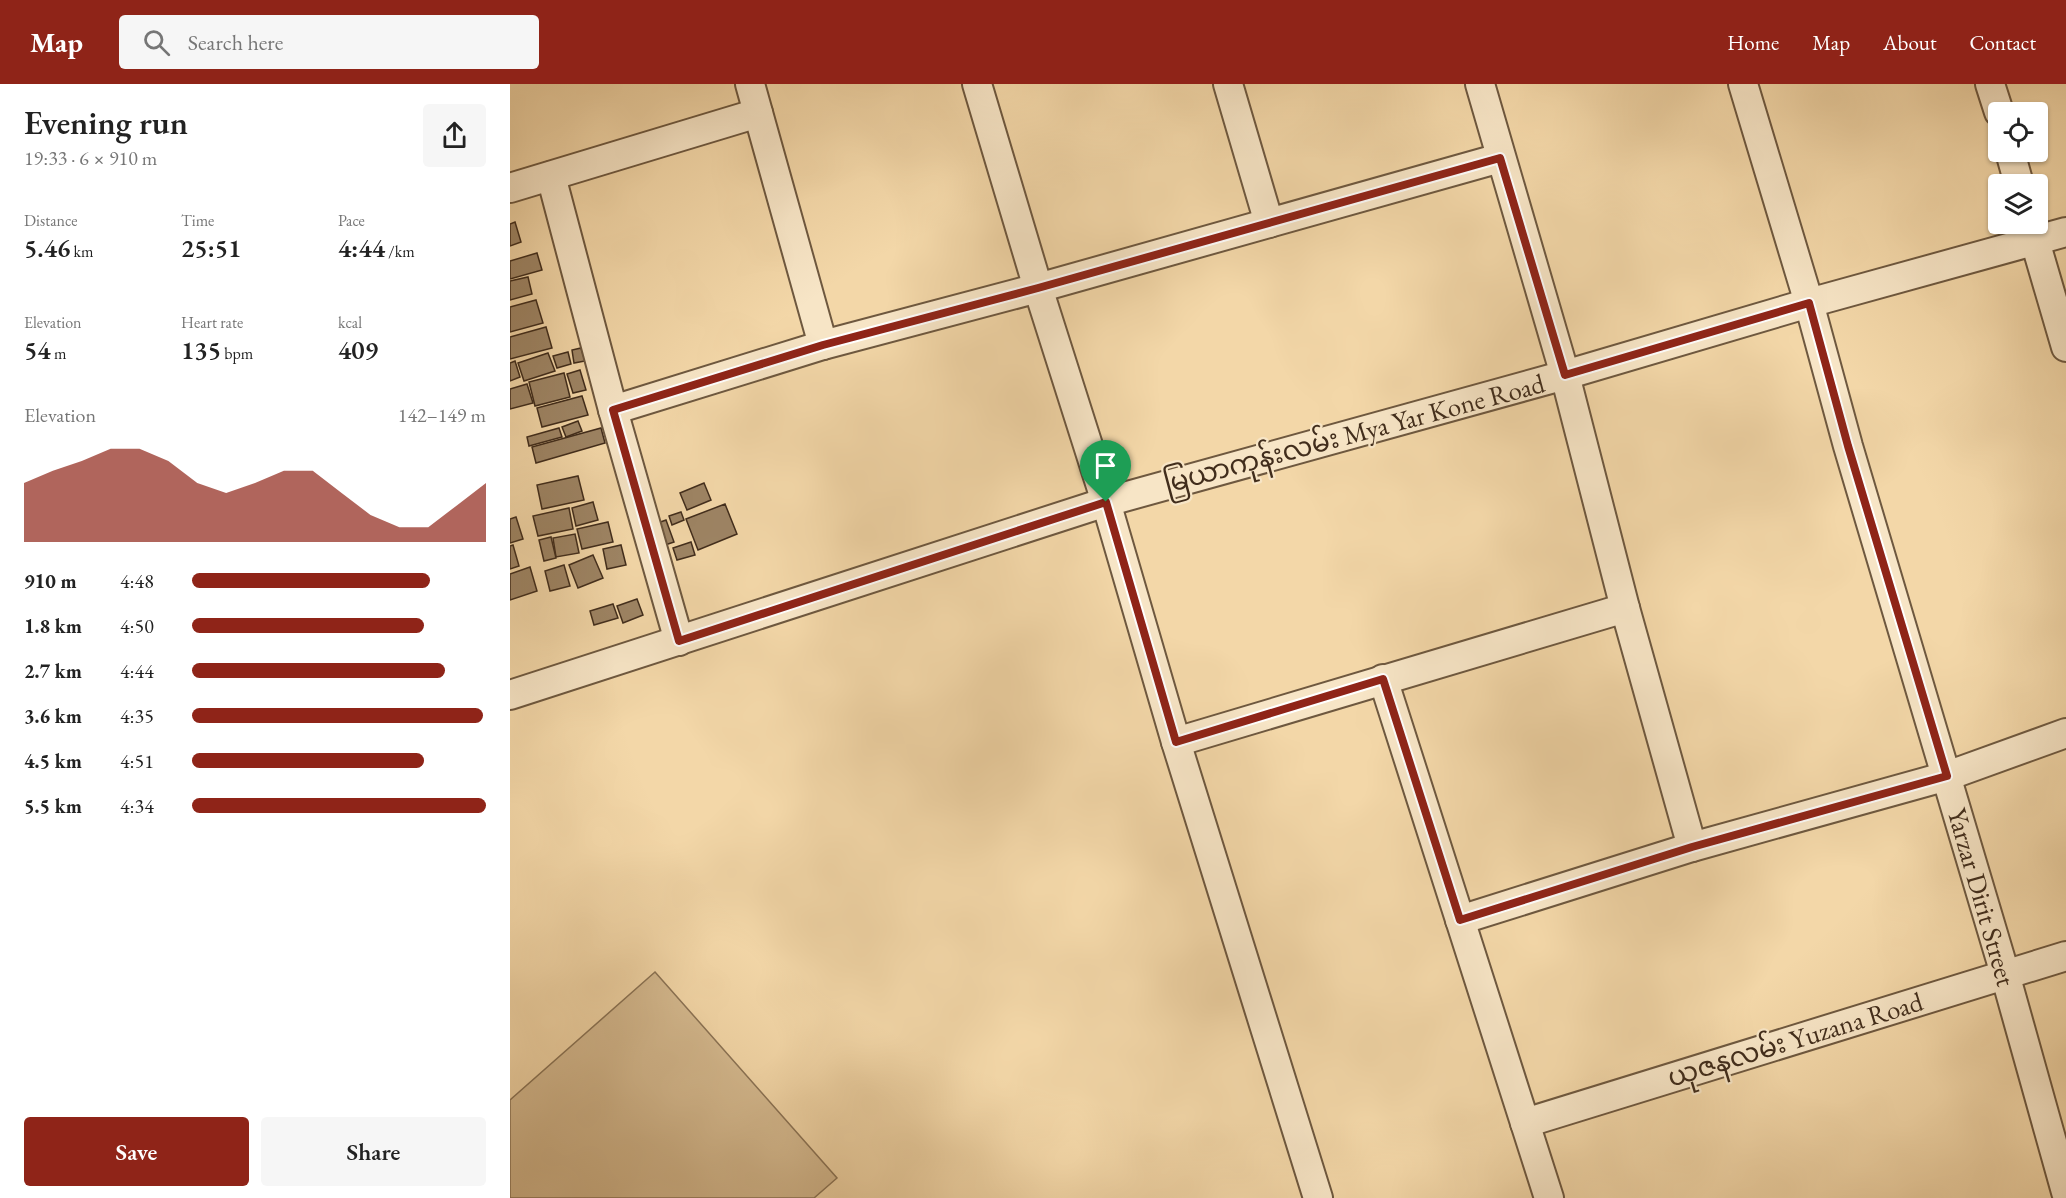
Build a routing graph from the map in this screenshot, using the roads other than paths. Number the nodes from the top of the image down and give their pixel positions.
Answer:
1 (750, 84) edge
2 (977, 84) edge
3 (1228, 84) edge
4 (1479, 84) edge
5 (1743, 84) edge
6 (1990, 84) edge
7 (1996, 102) edge
8 (758, 113) junction
9 (1500, 158) junction
10 (551, 176) junction
11 (510, 188) edge
12 (1269, 223) junction
13 (2048, 232) edge
14 (2066, 232) edge
15 (2027, 234) edge
16 (2034, 234) edge
17 (1038, 288) junction
18 (1809, 303) junction
19 (823, 345) junction
20 (2066, 347) edge
21 (1565, 375) junction
22 (613, 410) junction
23 (1106, 502) junction
24 (1625, 608) junction
25 (679, 641) junction
26 (1383, 679) junction
27 (510, 695) edge
28 (2066, 733) edge
29 (1176, 742) junction
30 (1947, 776) junction
31 (1692, 847) junction
32 (1460, 920) junction
33 (2066, 956) edge
34 (2005, 974) junction
35 (1525, 1123) junction
36 (2066, 1192) edge
37 (1318, 1198) edge
38 (1549, 1198) edge

1 - 8 street
2 - 17 street
3 - 12 street
4 - 9 street
5 - 18 street, Yarzar Dirit Street
6 - 7 street
8 - 10 street
8 - 19 street
9 - 12 street
9 - 21 street
10 - 11 street
10 - 22 street
12 - 17 street
13 - 14 street, မြယာကုန်းလမ်း Mya Yar Kone Road
15 - 18 street, မြယာကုန်းလမ်း Mya Yar Kone Road
16 - 20 street
17 - 19 street
17 - 23 street
18 - 21 street, မြယာကုန်းလမ်း Mya Yar Kone Road
18 - 30 street, Yarzar Dirit Street
19 - 22 street
21 - 23 street, မြယာကုန်းလမ်း Mya Yar Kone Road
21 - 24 street
22 - 25 street
23 - 25 street, မြယာကုန်းလမ်း Mya Yar Kone Road
23 - 29 street
24 - 26 street
24 - 31 street
25 - 27 street, မြယာကုန်းလမ်း Mya Yar Kone Road
26 - 29 street
26 - 32 street
28 - 30 street
29 - 37 street
30 - 31 street
30 - 34 street, Yarzar Dirit Street
31 - 32 street
32 - 35 street
33 - 34 street, ယုဇနလမ်း Yuzana Road
34 - 35 street, ယုဇနလမ်း Yuzana Road
34 - 36 street, Yarzar Dirit Street
35 - 38 street

